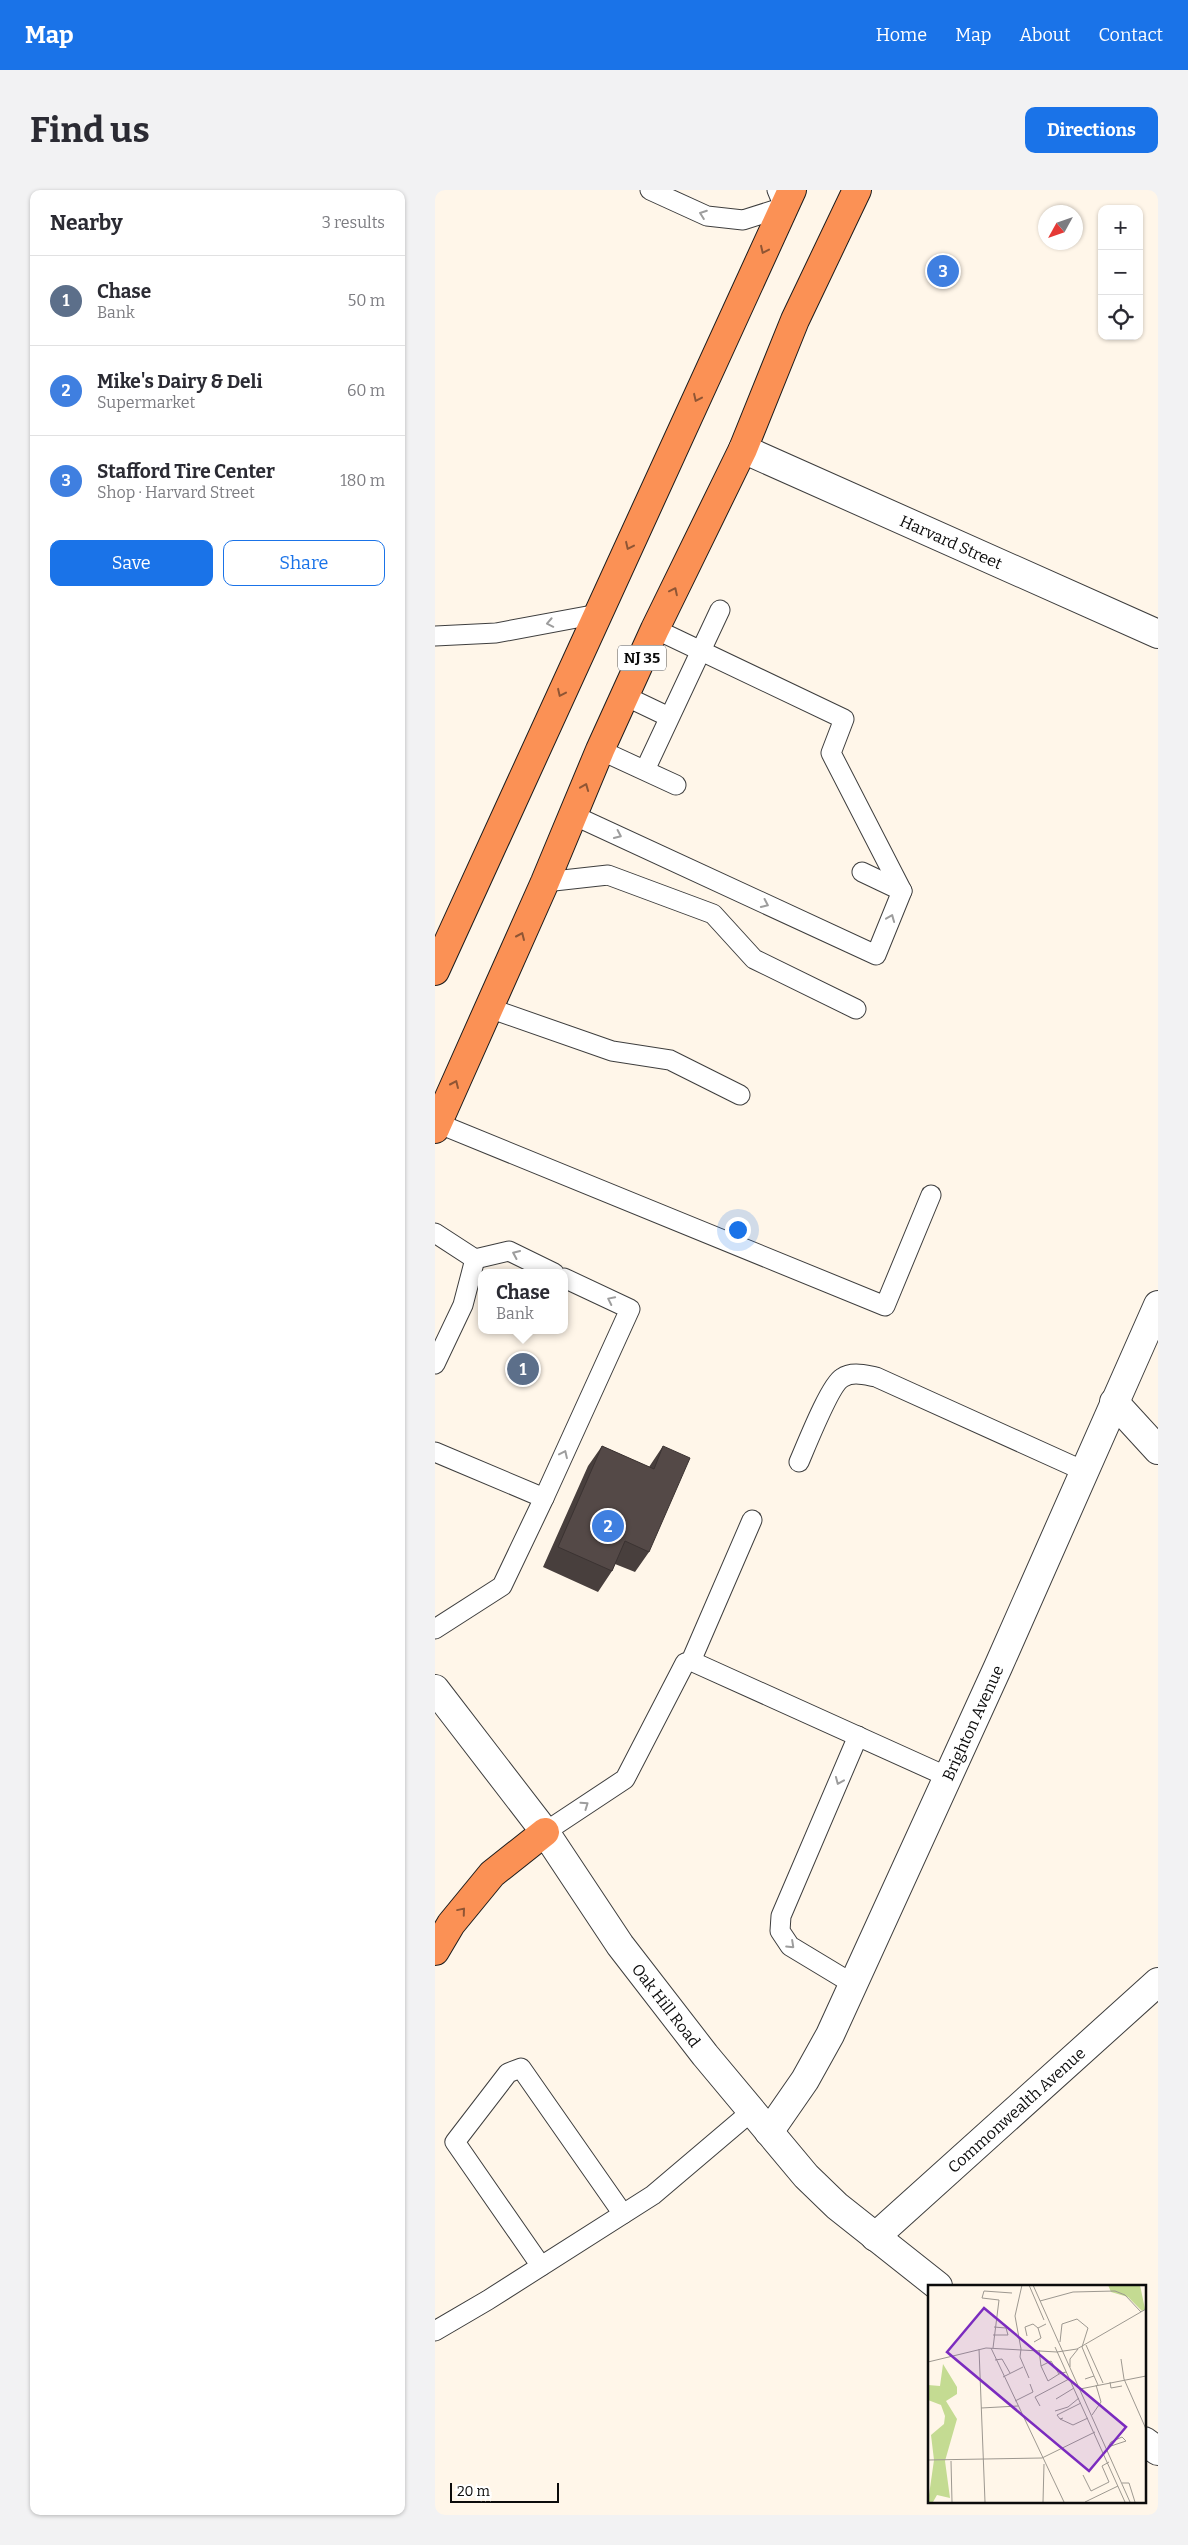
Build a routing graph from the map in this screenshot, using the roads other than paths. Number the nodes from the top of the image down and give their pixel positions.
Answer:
1 (650, 190) edge
2 (857, 190) edge
3 (784, 196) edge
4 (743, 449) junction
5 (720, 610) dead end
6 (598, 614) junction
7 (655, 629) junction
8 (1158, 634) edge
9 (435, 636) edge
10 (701, 648) junction
11 (625, 696) junction
12 (669, 717) junction
13 (600, 750) junction
14 (645, 770) junction
15 (676, 784) dead end
16 (573, 815) junction
17 (862, 872) dead end
18 (545, 882) junction
19 (902, 891) junction
20 (441, 938) edge
21 (435, 971) edge
22 (489, 1008) junction
23 (856, 1009) dead end
24 (740, 1095) dead end
25 (436, 1126) edge
26 (931, 1195) dead end
27 (435, 1233) edge
28 (475, 1259) junction
29 (546, 1269) edge
30 (568, 1280) edge
31 (1158, 1305) edge
32 (435, 1364) edge
33 (1114, 1402) junction
34 (1158, 1450) edge
35 (435, 1452) edge
36 (799, 1462) dead end
37 (1084, 1470) junction
38 (544, 1498) junction
39 (752, 1520) dead end
40 (435, 1629) edge
41 (691, 1661) junction
42 (436, 1694) edge
43 (858, 1736) junction
44 (948, 1777) junction
45 (545, 1832) junction
46 (435, 1951) edge
47 (1158, 1982) edge
48 (853, 1984) junction
49 (752, 2111) junction
50 (769, 2132) junction
51 (623, 2214) junction
52 (875, 2237) junction
53 (541, 2266) junction
54 (937, 2285) edge
55 (435, 2331) edge
56 (1145, 2442) edge
57 (1158, 2451) edge

3 -> 1 lane
2 - 4 highway, NJ 35
3 -> 6 highway
7 -> 4 highway, NJ 35
4 - 8 street, Harvard Street
5 - 10 lane
6 -> 9 lane
6 -> 20 highway
7 - 10 lane
7 - 11 highway, NJ 35
10 - 12 lane
10 - 19 lane
11 - 12 lane
11 - 13 highway, NJ 35
12 - 14 lane
13 - 14 lane
16 -> 13 highway, NJ 35
14 - 15 lane
16 - 18 highway, NJ 35
16 -> 19 lane
17 - 19 lane
22 -> 18 highway, NJ 35
18 - 23 lane
20 - 21 highway
22 - 24 lane
25 -> 22 highway, NJ 35
25 - 26 lane
27 - 28 lane
29 -> 28 lane
28 - 32 lane
38 -> 30 lane
31 - 33 street, Brighton Avenue
33 - 34 street
33 - 37 street, Brighton Avenue
35 - 38 lane
36 - 37 lane
37 - 44 street, Brighton Avenue
38 - 40 lane
39 - 41 lane
41 - 43 lane
45 -> 41 lane
42 - 45 street, Oak Hill Road
43 - 44 lane
43 -> 48 lane
44 - 48 street, Brighton Avenue
46 -> 45 highway
45 - 49 street, Oak Hill Road
47 - 52 street, Commonwealth Avenue
48 - 50 street, Brighton Avenue
49 - 50 street, Oak Hill Road
49 - 51 lane
50 - 52 street, Oak Hill Road
51 - 53 lane
51 - 53 lane
52 - 54 street, Oak Hill Road
53 - 55 lane
56 - 57 street

